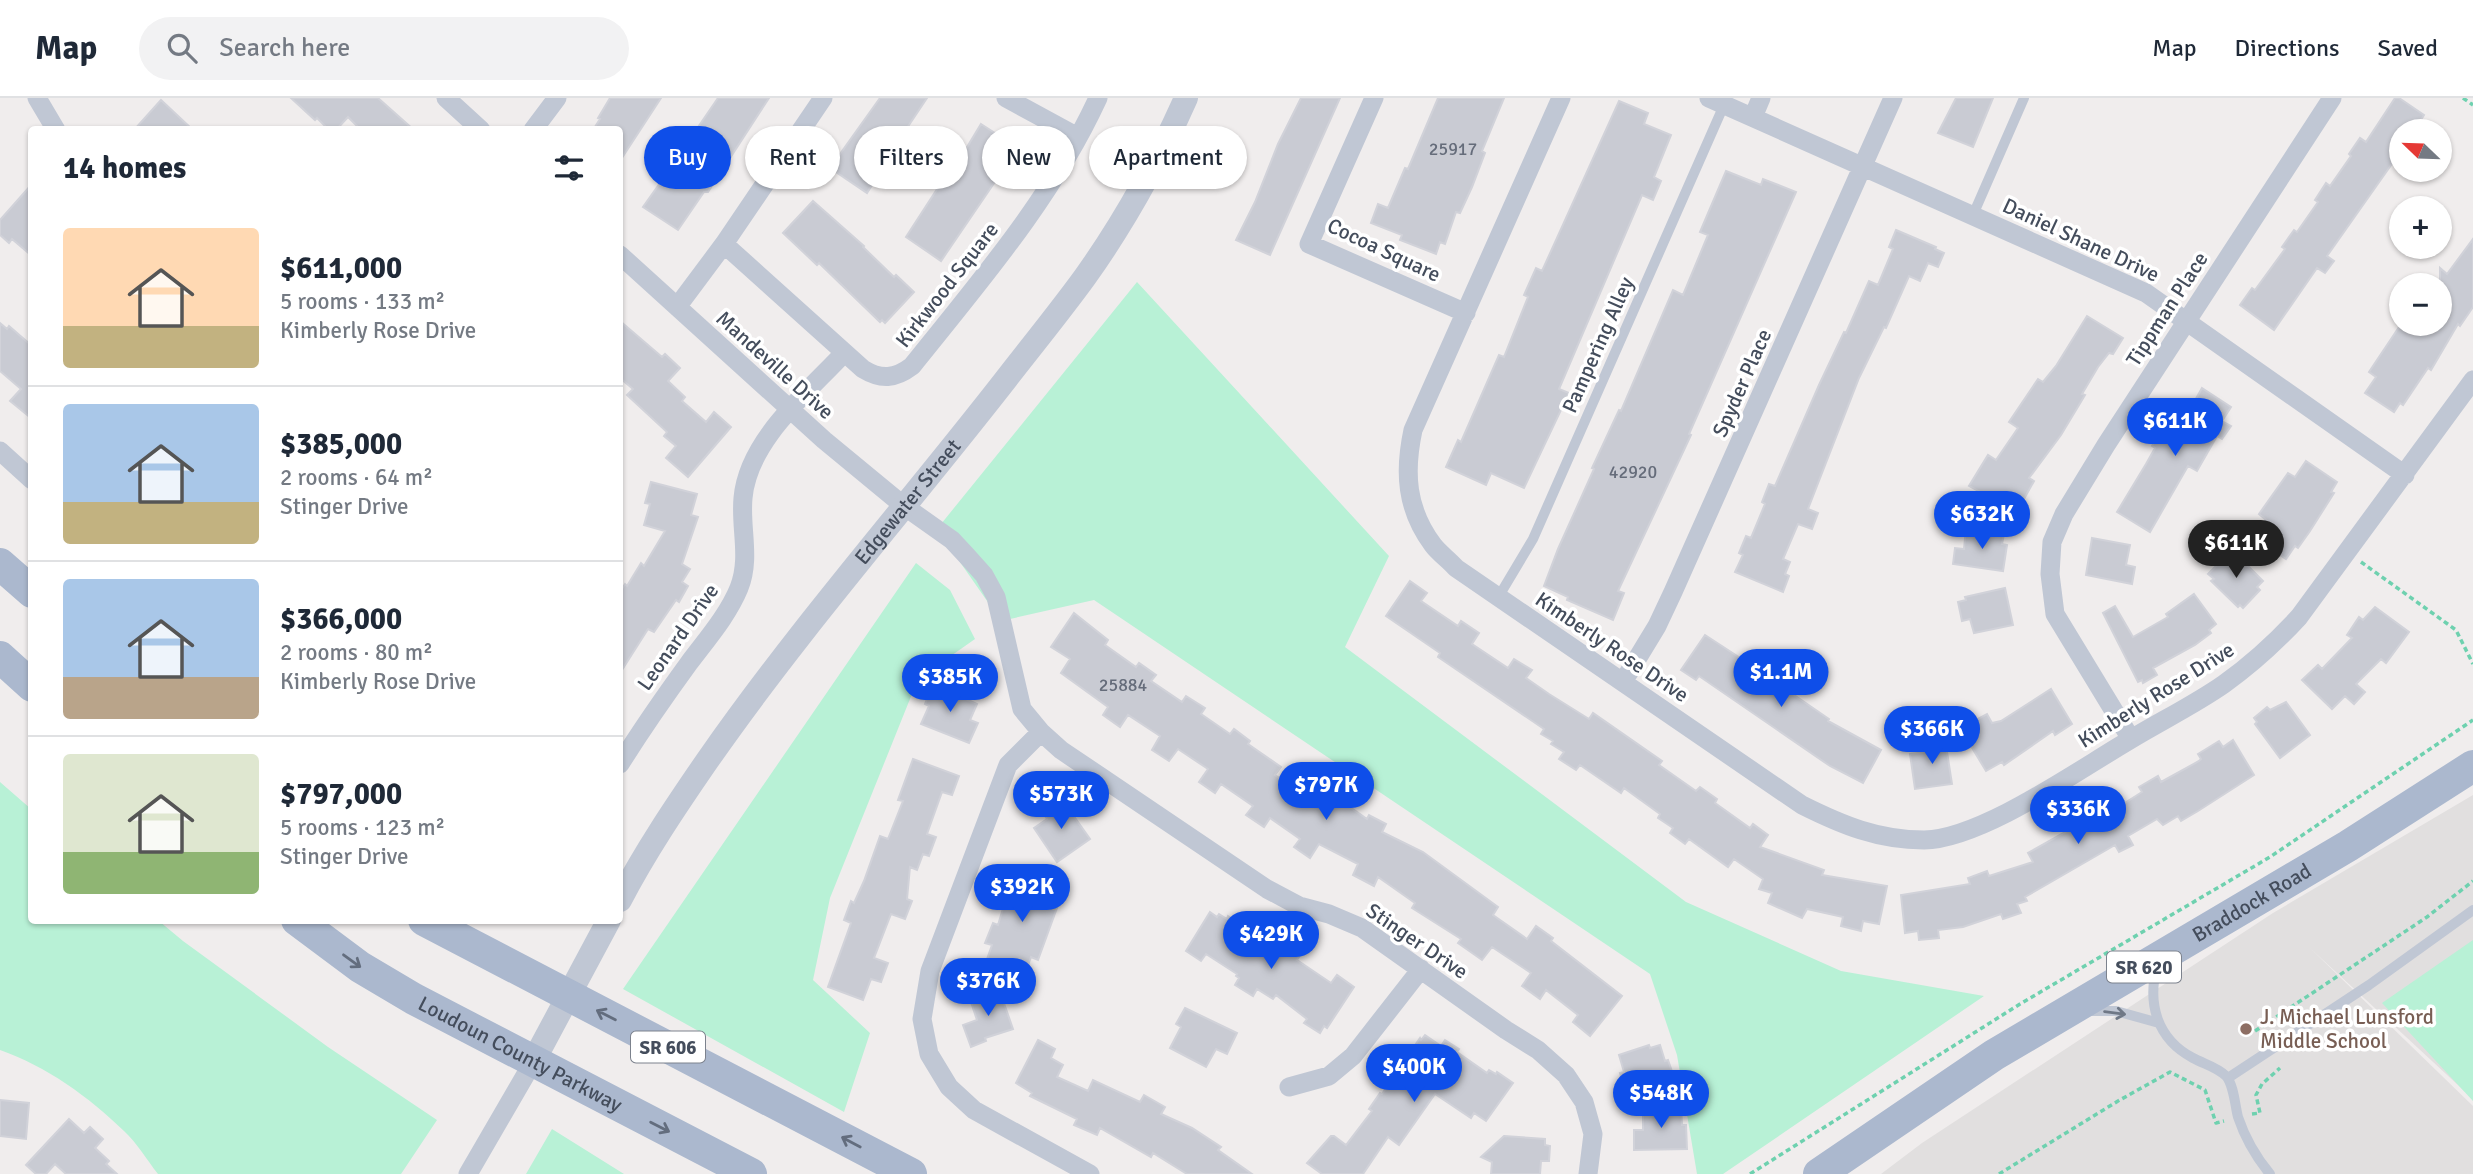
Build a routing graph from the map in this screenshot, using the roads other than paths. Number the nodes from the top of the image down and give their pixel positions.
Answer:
1 (37, 98) edge
2 (446, 98) edge
3 (557, 98) edge
4 (823, 98) edge
5 (1006, 98) edge
6 (1098, 98) edge
7 (1186, 98) edge
8 (1374, 98) edge
9 (1561, 98) edge
10 (1762, 98) edge
11 (1893, 98) edge
12 (2024, 98) edge
13 (2332, 98) edge
14 (1717, 101) edge
15 (1753, 117) junction
16 (53, 126) edge
17 (477, 126) edge
18 (536, 126) edge
19 (1078, 137) junction
20 (1863, 166) junction
21 (1973, 215) junction
22 (724, 244) junction
23 (623, 258) edge
24 (677, 307) junction
25 (1466, 313) junction
26 (2187, 320) junction
27 (844, 353) junction
28 (2473, 380) edge
29 (791, 410) junction
30 (0, 451) edge
31 (2405, 475) junction
32 (28, 476) edge
33 (904, 506) junction
34 (0, 564) edge
35 (28, 588) edge
36 (1499, 596) junction
37 (0, 657) edge
38 (28, 682) edge
39 (1623, 682) junction
40 (1041, 732) junction
41 (2131, 739) junction
42 (623, 759) edge
43 (2473, 766) edge
44 (623, 895) edge
45 (2473, 910) edge
46 (302, 924) edge
47 (432, 924) edge
48 (606, 924) edge
49 (2159, 958) junction
50 (1421, 969) junction
51 (569, 996) junction
52 (2070, 1010) junction
53 (2159, 1023) junction
54 (533, 1062) junction
55 (2228, 1078) junction
56 (1289, 1087) dead end
57 (468, 1174) edge
58 (751, 1174) edge
59 (911, 1174) edge
60 (1090, 1174) edge
61 (1588, 1174) edge
62 (1819, 1174) edge
63 (2270, 1174) edge

1 - 16 street
2 - 17 street
3 - 18 street
4 - 22 street
5 - 19 street
6 - 19 street, Kirkwood Square
7 - 33 street, Edgewater Street
8 - 25 street, Cocoa Square
9 - 25 street, Kimberly Rose Drive
10 - 15 street
11 - 20 street, Spyder Place
12 - 21 lane
13 - 26 street, Tippman Place
14 - 15 street, Daniel Shane Drive
14 - 36 lane, Pampering Alley
15 - 20 street, Daniel Shane Drive
19 - 27 street, Kirkwood Square
20 - 21 street, Daniel Shane Drive
20 - 39 street, Spyder Place
21 - 26 street, Daniel Shane Drive
22 - 24 street
22 - 27 street, Kirkwood Square
23 - 24 street, Mandeville Drive
24 - 29 street, Mandeville Drive
25 - 36 street, Kimberly Rose Drive
26 - 31 street, Daniel Shane Drive
26 - 41 street, Tippman Place
27 - 29 street, Leonard Drive
28 - 31 street, Kimberly Rose Drive
29 - 33 street, Mandeville Drive
29 - 42 street, Leonard Drive
30 - 32 street
31 - 41 street, Kimberly Rose Drive
33 - 40 street, Stinger Drive
33 - 44 street, Edgewater Street
34 - 35 main road
36 - 39 street, Kimberly Rose Drive
37 - 38 main road
39 - 41 street, Kimberly Rose Drive
40 - 50 street, Stinger Drive
40 - 60 street
43 - 49 main road, Braddock Road / SR 620
45 - 55 lane
46 -> 54 main road, Loudoun County Parkway
47 - 51 main road, SR 606
48 - 51 street
49 - 52 main road, Braddock Road / SR 620
49 - 53 lane
50 - 56 street
50 - 61 street, Stinger Drive
51 - 54 street
59 -> 51 main road, SR 606
52 -> 53 lane
52 - 62 main road, Braddock Road / SR 620
53 - 55 lane
54 - 57 street
54 -> 58 main road, Loudoun County Parkway
55 - 63 lane

